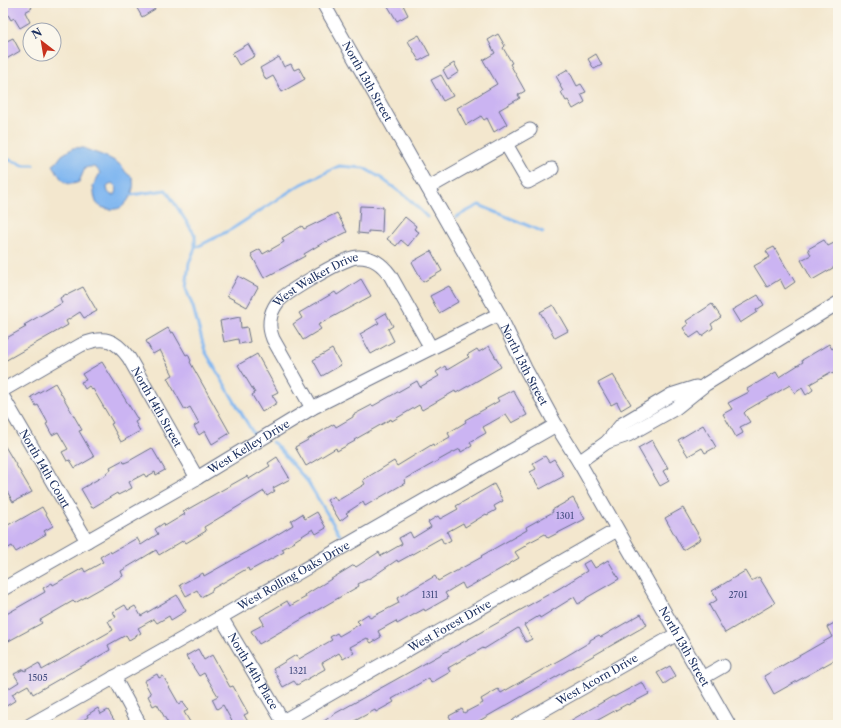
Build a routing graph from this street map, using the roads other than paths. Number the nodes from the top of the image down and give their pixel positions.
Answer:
1 (323, 3) edge
2 (530, 130) dead end
3 (506, 144) junction
4 (552, 169) dead end
5 (428, 188) junction
6 (838, 304) edge
7 (499, 314) junction
8 (431, 348) junction
9 (3, 390) edge
10 (3, 397) edge
11 (312, 408) junction
12 (556, 425) junction
13 (579, 462) junction
14 (197, 478) junction
15 (617, 530) junction
16 (87, 541) junction
17 (3, 588) edge
18 (221, 617) junction
19 (677, 634) junction
20 (723, 666) dead end
21 (114, 677) junction
22 (702, 678) junction
23 (284, 723) edge
24 (30, 725) edge
25 (140, 725) edge
26 (517, 725) edge
27 (729, 725) edge

1 - 5 street, North 13th Street
2 - 3 street
3 - 4 street
3 - 5 street
5 - 7 street, North 13th Street
6 - 13 street
7 - 8 street, West Kelley Drive
7 - 12 street, North 13th Street
8 - 11 street, West Kelley Drive
8 - 11 street, West Walker Drive
9 - 14 street, North 14th Street
10 - 16 street, North 14th Court
11 - 14 street, West Kelley Drive
12 - 13 street, North 13th Street
12 - 18 street, West Rolling Oaks Drive
13 - 15 street, North 13th Street
14 - 16 street, West Kelley Drive
15 - 19 street, North 13th Street
15 - 23 street, West Forest Drive
16 - 17 street, West Kelley Drive
18 - 21 street, West Rolling Oaks Drive
18 - 23 street, North 14th Place
19 - 22 street, North 13th Street
19 - 26 street, West Acorn Drive
20 - 22 street
21 - 24 street, West Rolling Oaks Drive
21 - 25 street
22 - 27 street, North 13th Street

